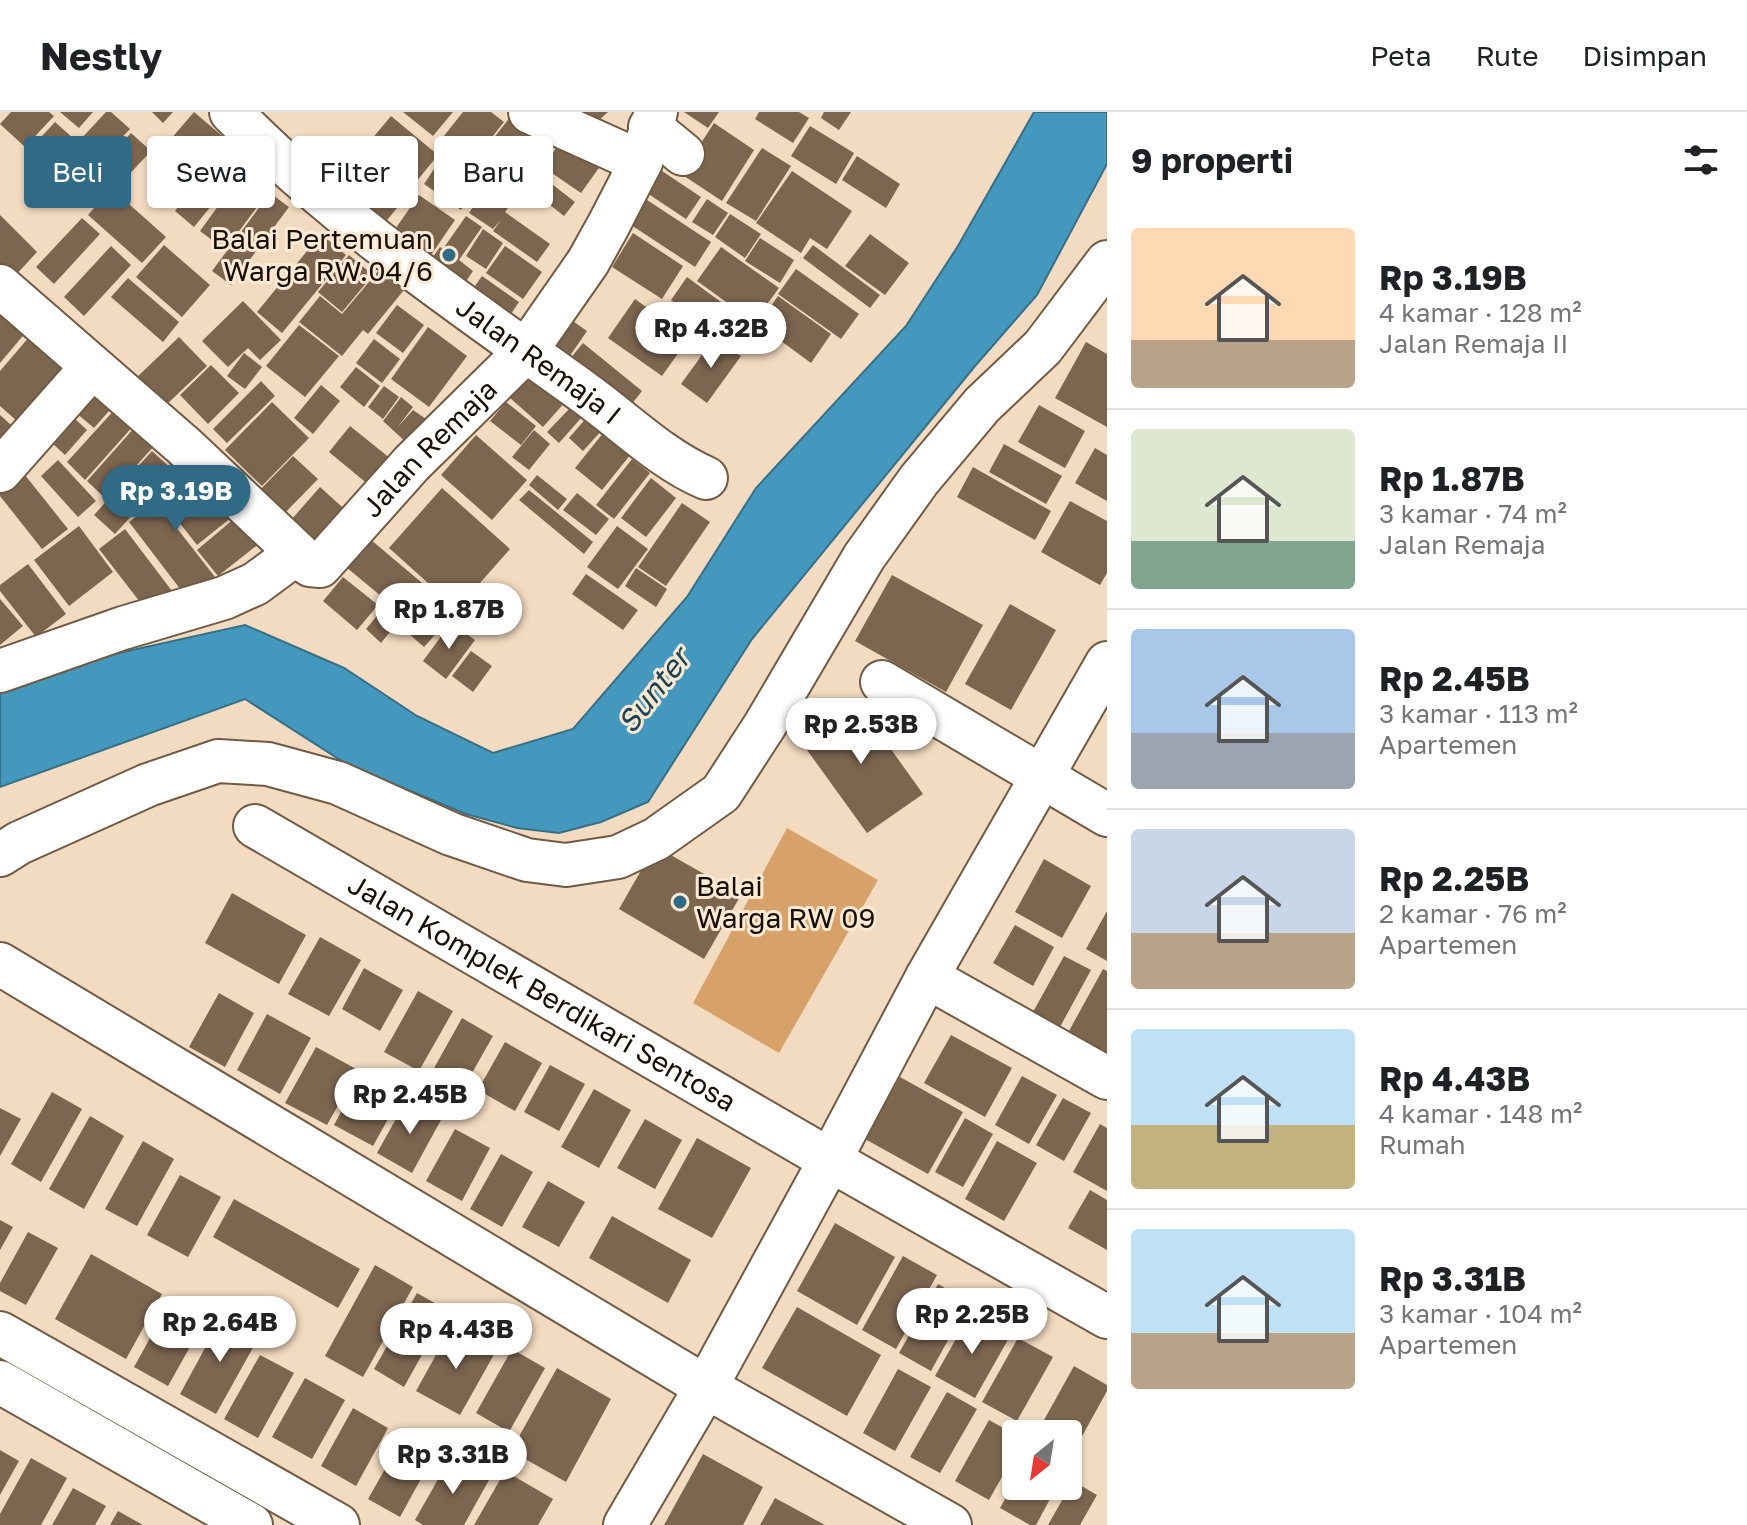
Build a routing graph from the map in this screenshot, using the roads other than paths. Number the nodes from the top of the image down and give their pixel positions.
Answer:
1 (231, 112) edge
2 (530, 112) edge
3 (649, 134) edge
4 (683, 154) dead end
5 (1103, 279) edge
6 (0, 286) edge
7 (526, 351) junction
8 (92, 367) junction
9 (0, 471) edge
10 (706, 478) dead end
11 (304, 559) junction
12 (1107, 663) edge
13 (0, 671) edge
14 (882, 682) dead end
15 (1042, 777) junction
16 (1107, 815) edge
17 (255, 826) dead end
18 (0, 855) edge
19 (0, 964) edge
20 (927, 977) junction
21 (1107, 1078) edge
22 (830, 1160) junction
23 (1107, 1317) edge
24 (0, 1333) edge
25 (0, 1382) edge
26 (706, 1387) junction
27 (251, 1525) edge
28 (338, 1525) edge
29 (625, 1525) edge
30 (950, 1525) edge

1 - 7 street, Jalan Remaja I
2 - 3 street
3 - 4 street
3 - 7 street, Jalan Remaja
5 - 18 street
6 - 8 street
7 - 10 street, Jalan Remaja I
7 - 11 street, Jalan Remaja
8 - 9 street
8 - 11 street
11 - 13 street, Jalan Remaja
12 - 15 street
14 - 15 street
15 - 16 street
15 - 20 street
17 - 22 street, Jalan Komplek Berdikari Sentosa
19 - 26 street
20 - 21 street
20 - 22 street
22 - 23 street, Jalan Komplek Berdikari Sentosa
22 - 26 street
24 - 28 street
25 - 27 street
26 - 29 street
26 - 30 street

